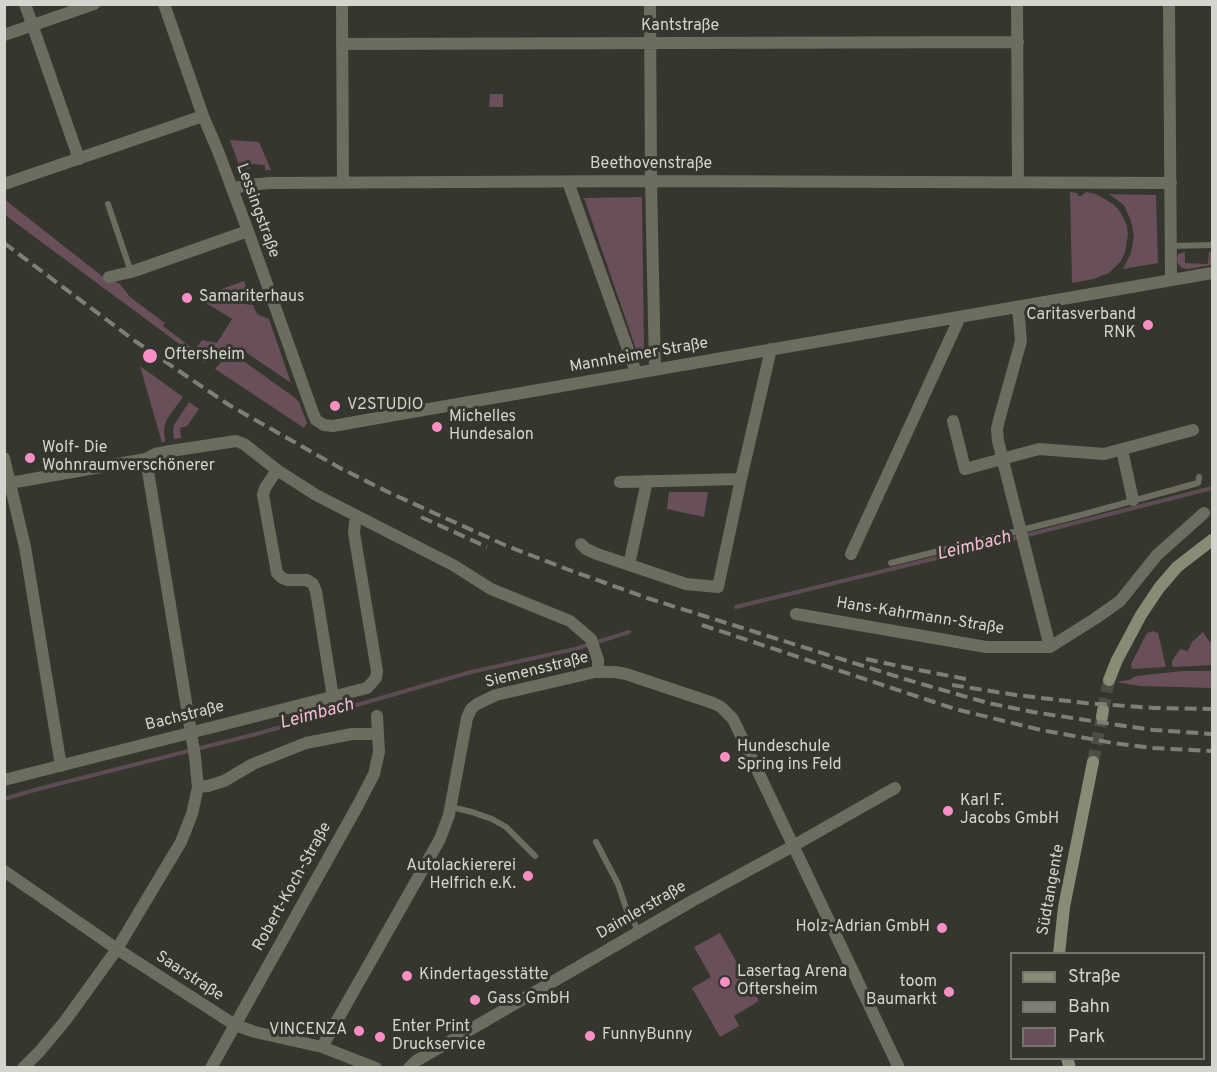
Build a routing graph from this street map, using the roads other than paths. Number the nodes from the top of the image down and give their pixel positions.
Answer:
1 (25, 4) edge
2 (94, 4) edge
3 (164, 4) edge
4 (342, 4) edge
5 (650, 4) edge
6 (1017, 4) edge
7 (1169, 4) edge
8 (33, 25) junction
9 (4, 35) edge
10 (1018, 42) junction
11 (651, 43) junction
12 (342, 44) junction
13 (203, 116) junction
14 (79, 159) junction
15 (651, 181) junction
16 (568, 182) junction
17 (1018, 182) junction
18 (343, 183) junction
19 (1171, 183) junction
20 (4, 184) edge
21 (232, 189) junction
22 (108, 204) dead end
23 (248, 231) junction
24 (1212, 245) edge
25 (1171, 246) junction
26 (131, 272) junction
27 (1212, 273) edge
28 (109, 276) dead end
29 (1171, 280) junction
30 (1018, 307) junction
31 (960, 316) junction
32 (771, 349) junction
33 (655, 369) junction
34 (636, 372) junction
35 (953, 421) dead end
36 (324, 425) joint
37 (1193, 430) dead end
38 (1122, 450) junction
39 (4, 458) edge
40 (1002, 458) junction
41 (146, 459) junction
42 (277, 470) junction
43 (1199, 477) dead end
44 (741, 479) junction
45 (620, 482) dead end
46 (648, 482) junction
47 (7, 483) edge
48 (1133, 500) junction
49 (1204, 513) dead end
50 (358, 517) junction
51 (1021, 530) junction
52 (1212, 540) edge
53 (581, 544) dead end
54 (851, 554) dead end
55 (891, 563) dead end
56 (629, 565) junction
57 (796, 614) dead end
58 (1050, 646) junction
59 (598, 672) junction
60 (1109, 680) tunnel mouth
61 (333, 697) junction
62 (377, 716) dead end
63 (378, 734) junction
64 (192, 737) junction
65 (1093, 762) tunnel mouth
66 (61, 766) junction
67 (4, 780) edge
68 (198, 787) junction
69 (895, 789) dead end
70 (450, 807) junction
71 (596, 842) dead end
72 (793, 846) junction
73 (535, 856) dead end
74 (4, 871) edge
75 (21, 883) junction
76 (4, 885) edge
77 (640, 932) junction
78 (117, 949) junction
79 (1059, 952) edge
80 (235, 1025) junction
81 (322, 1047) junction
82 (346, 1062) edge
83 (23, 1068) edge
84 (211, 1068) edge
85 (376, 1068) edge
86 (409, 1068) edge
87 (899, 1068) edge

1 - 8 street
2 - 8 street
3 - 13 street, Lessingstraße
4 - 12 street
5 - 11 street
6 - 10 street
7 - 19 street
8 - 9 street
8 - 14 street
10 - 11 street, Kantstraße
10 - 17 street
11 - 12 street, Kantstraße
11 - 15 street
12 - 18 street
13 - 14 street
13 - 21 street, Lessingstraße
14 - 20 street
15 - 16 street, Beethovenstraße
15 - 17 street, Beethovenstraße
15 - 33 street
16 - 18 street, Beethovenstraße
16 - 34 street
17 - 19 street, Beethovenstraße
18 - 21 street, Beethovenstraße
19 - 25 street
21 - 23 street, Lessingstraße
22 - 26 lane
23 - 26 street
23 - 36 street, Lessingstraße
24 - 25 lane
25 - 29 street
26 - 28 street
27 - 29 street, Mannheimer Straße
29 - 30 street, Mannheimer Straße
30 - 31 street, Mannheimer Straße
30 - 40 street
31 - 32 street, Mannheimer Straße
31 - 54 street
32 - 33 street, Mannheimer Straße
32 - 44 street
33 - 34 street, Mannheimer Straße
34 - 36 street, Mannheimer Straße
35 - 40 street
37 - 38 street
38 - 40 street
38 - 48 street
39 - 47 street
40 - 51 street
41 - 42 street
41 - 47 street
41 - 64 street
42 - 50 street
42 - 61 street
43 - 48 lane
44 - 46 street
44 - 56 street
45 - 46 street
46 - 56 street
47 - 66 street
48 - 51 lane
49 - 58 street
50 - 59 street
50 - 61 street, Bachstraße
51 - 55 lane
51 - 58 street
52 - 60 main road
53 - 56 street
57 - 58 street, Hans-Kahrmann-Straße
59 - 70 street, Siemensstraße
59 - 72 street, Siemensstraße
61 - 64 street, Bachstraße
62 - 63 street, Robert-Koch-Straße
63 - 68 street
63 - 80 street, Robert-Koch-Straße
64 - 66 street, Bachstraße
64 - 68 street
65 - 79 main road, Südtangente
66 - 67 street, Bachstraße
68 - 78 street
69 - 72 street, Daimlerstraße
70 - 73 lane
70 - 81 street, Siemensstraße
71 - 77 lane
72 - 77 street, Daimlerstraße
72 - 87 street, Siemensstraße
74 - 75 street, Saarstraße
75 - 76 street
75 - 78 street, Saarstraße
77 - 86 street, Daimlerstraße
78 - 80 street, Saarstraße
78 - 83 street
80 - 81 street, Saarstraße
80 - 84 street, Robert-Koch-Straße
81 - 82 street, Saarstraße
82 - 85 street, Saarstraße

